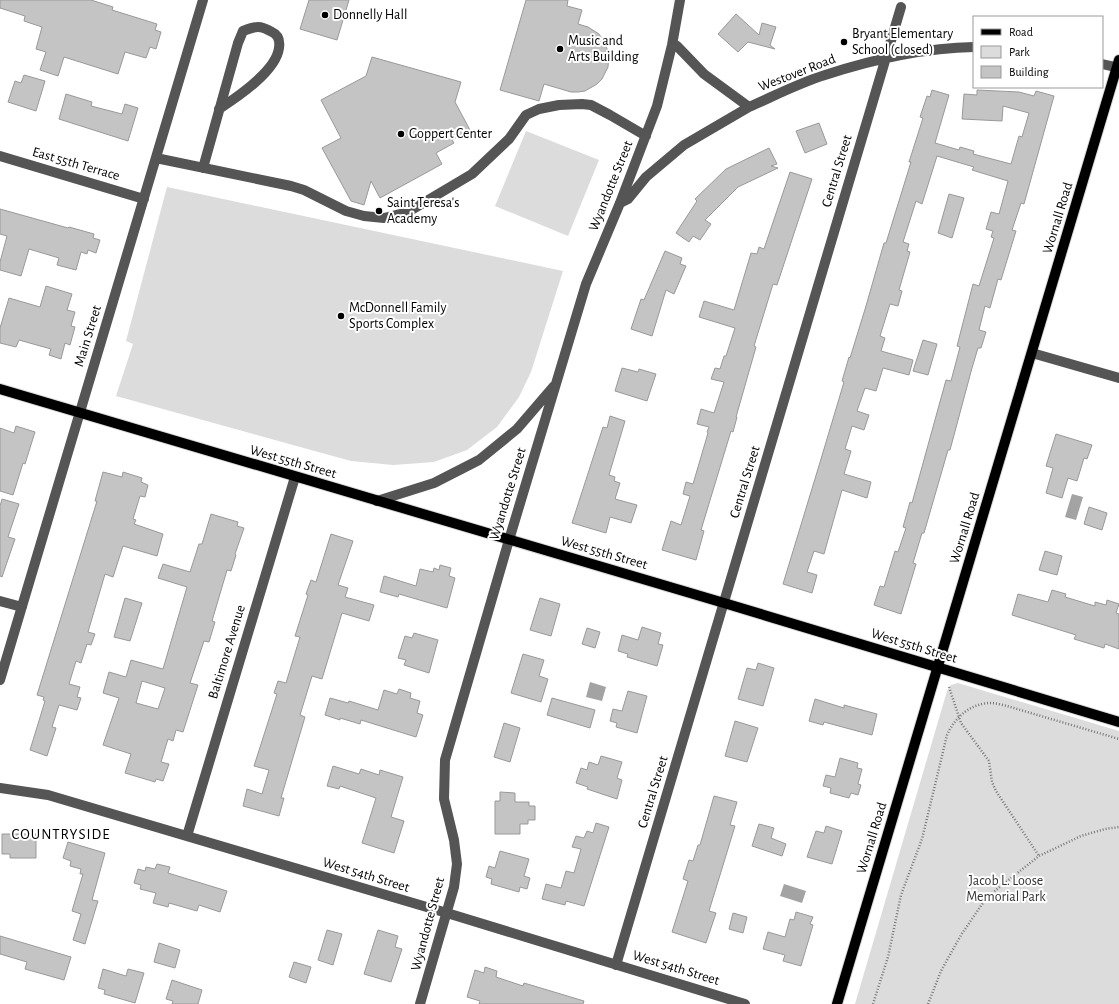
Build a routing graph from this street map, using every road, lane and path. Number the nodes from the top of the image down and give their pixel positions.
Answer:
1 (203, 0) edge
2 (680, 0) edge
3 (901, 7) dead end
4 (672, 45) junction
5 (973, 47) edge
6 (886, 57) junction
7 (1103, 64) edge
8 (1118, 65) edge
9 (749, 107) junction
10 (219, 109) junction
11 (646, 136) junction
12 (0, 156) edge
13 (156, 158) junction
14 (203, 168) junction
15 (144, 199) junction
16 (620, 203) junction
17 (1032, 353) junction
18 (1119, 378) edge
19 (556, 384) junction
20 (0, 389) edge
21 (80, 413) junction
22 (295, 477) junction
23 (377, 501) junction
24 (509, 540) junction
25 (0, 600) edge
26 (724, 603) junction
27 (22, 607) junction
28 (938, 668) junction
29 (0, 680) edge
30 (949, 687) dead end
31 (958, 716) junction
32 (1119, 722) edge
33 (1119, 739) edge
34 (0, 788) edge
35 (1119, 827) edge
36 (187, 836) junction
37 (1039, 856) junction
38 (447, 914) junction
39 (616, 965) junction
40 (420, 1004) edge
41 (745, 1004) edge
42 (837, 1004) edge
43 (873, 1004) edge
44 (928, 1004) edge

1 - 13 street, Main Street
2 - 4 street, Wyandotte Street
3 - 6 street, Central Street
4 - 9 street, Westover Road
4 - 11 street, Wyandotte Street
5 - 6 street, Westover Road
6 - 9 street, Westover Road
6 - 26 street, Central Street
7 - 8 street
8 - 17 main road, Wornall Road
9 - 16 street, Westover Road
10 - 10 street
10 - 14 street
11 - 14 street
11 - 16 street, Wyandotte Street
12 - 15 street, East 55th Terrace
13 - 14 street
13 - 15 street, Main Street
15 - 21 street, Main Street
16 - 19 street, Wyandotte Street
17 - 18 street
17 - 28 main road, Wornall Road
19 - 23 street
19 - 24 street, Wyandotte Street
20 - 21 main road, West 55th Street
21 - 22 main road, West 55th Street
21 - 27 street, Main Street
22 - 23 main road, West 55th Street
22 - 36 street, Baltimore Avenue
23 - 24 main road, West 55th Street
24 - 26 main road, West 55th Street
24 - 38 street, Wyandotte Street
25 - 27 street
26 - 28 main road, West 55th Street
26 - 39 street, Central Street
27 - 29 street, Main Street
28 - 32 main road, West 55th Street
28 - 42 main road, Wornall Road
30 - 31 path
31 - 33 path
31 - 37 path
31 - 43 path
34 - 36 street, West 54th Street
35 - 37 path
36 - 38 street, West 54th Street
37 - 44 path
38 - 39 street, West 54th Street
38 - 40 street, Wyandotte Street
39 - 41 street, West 54th Street

